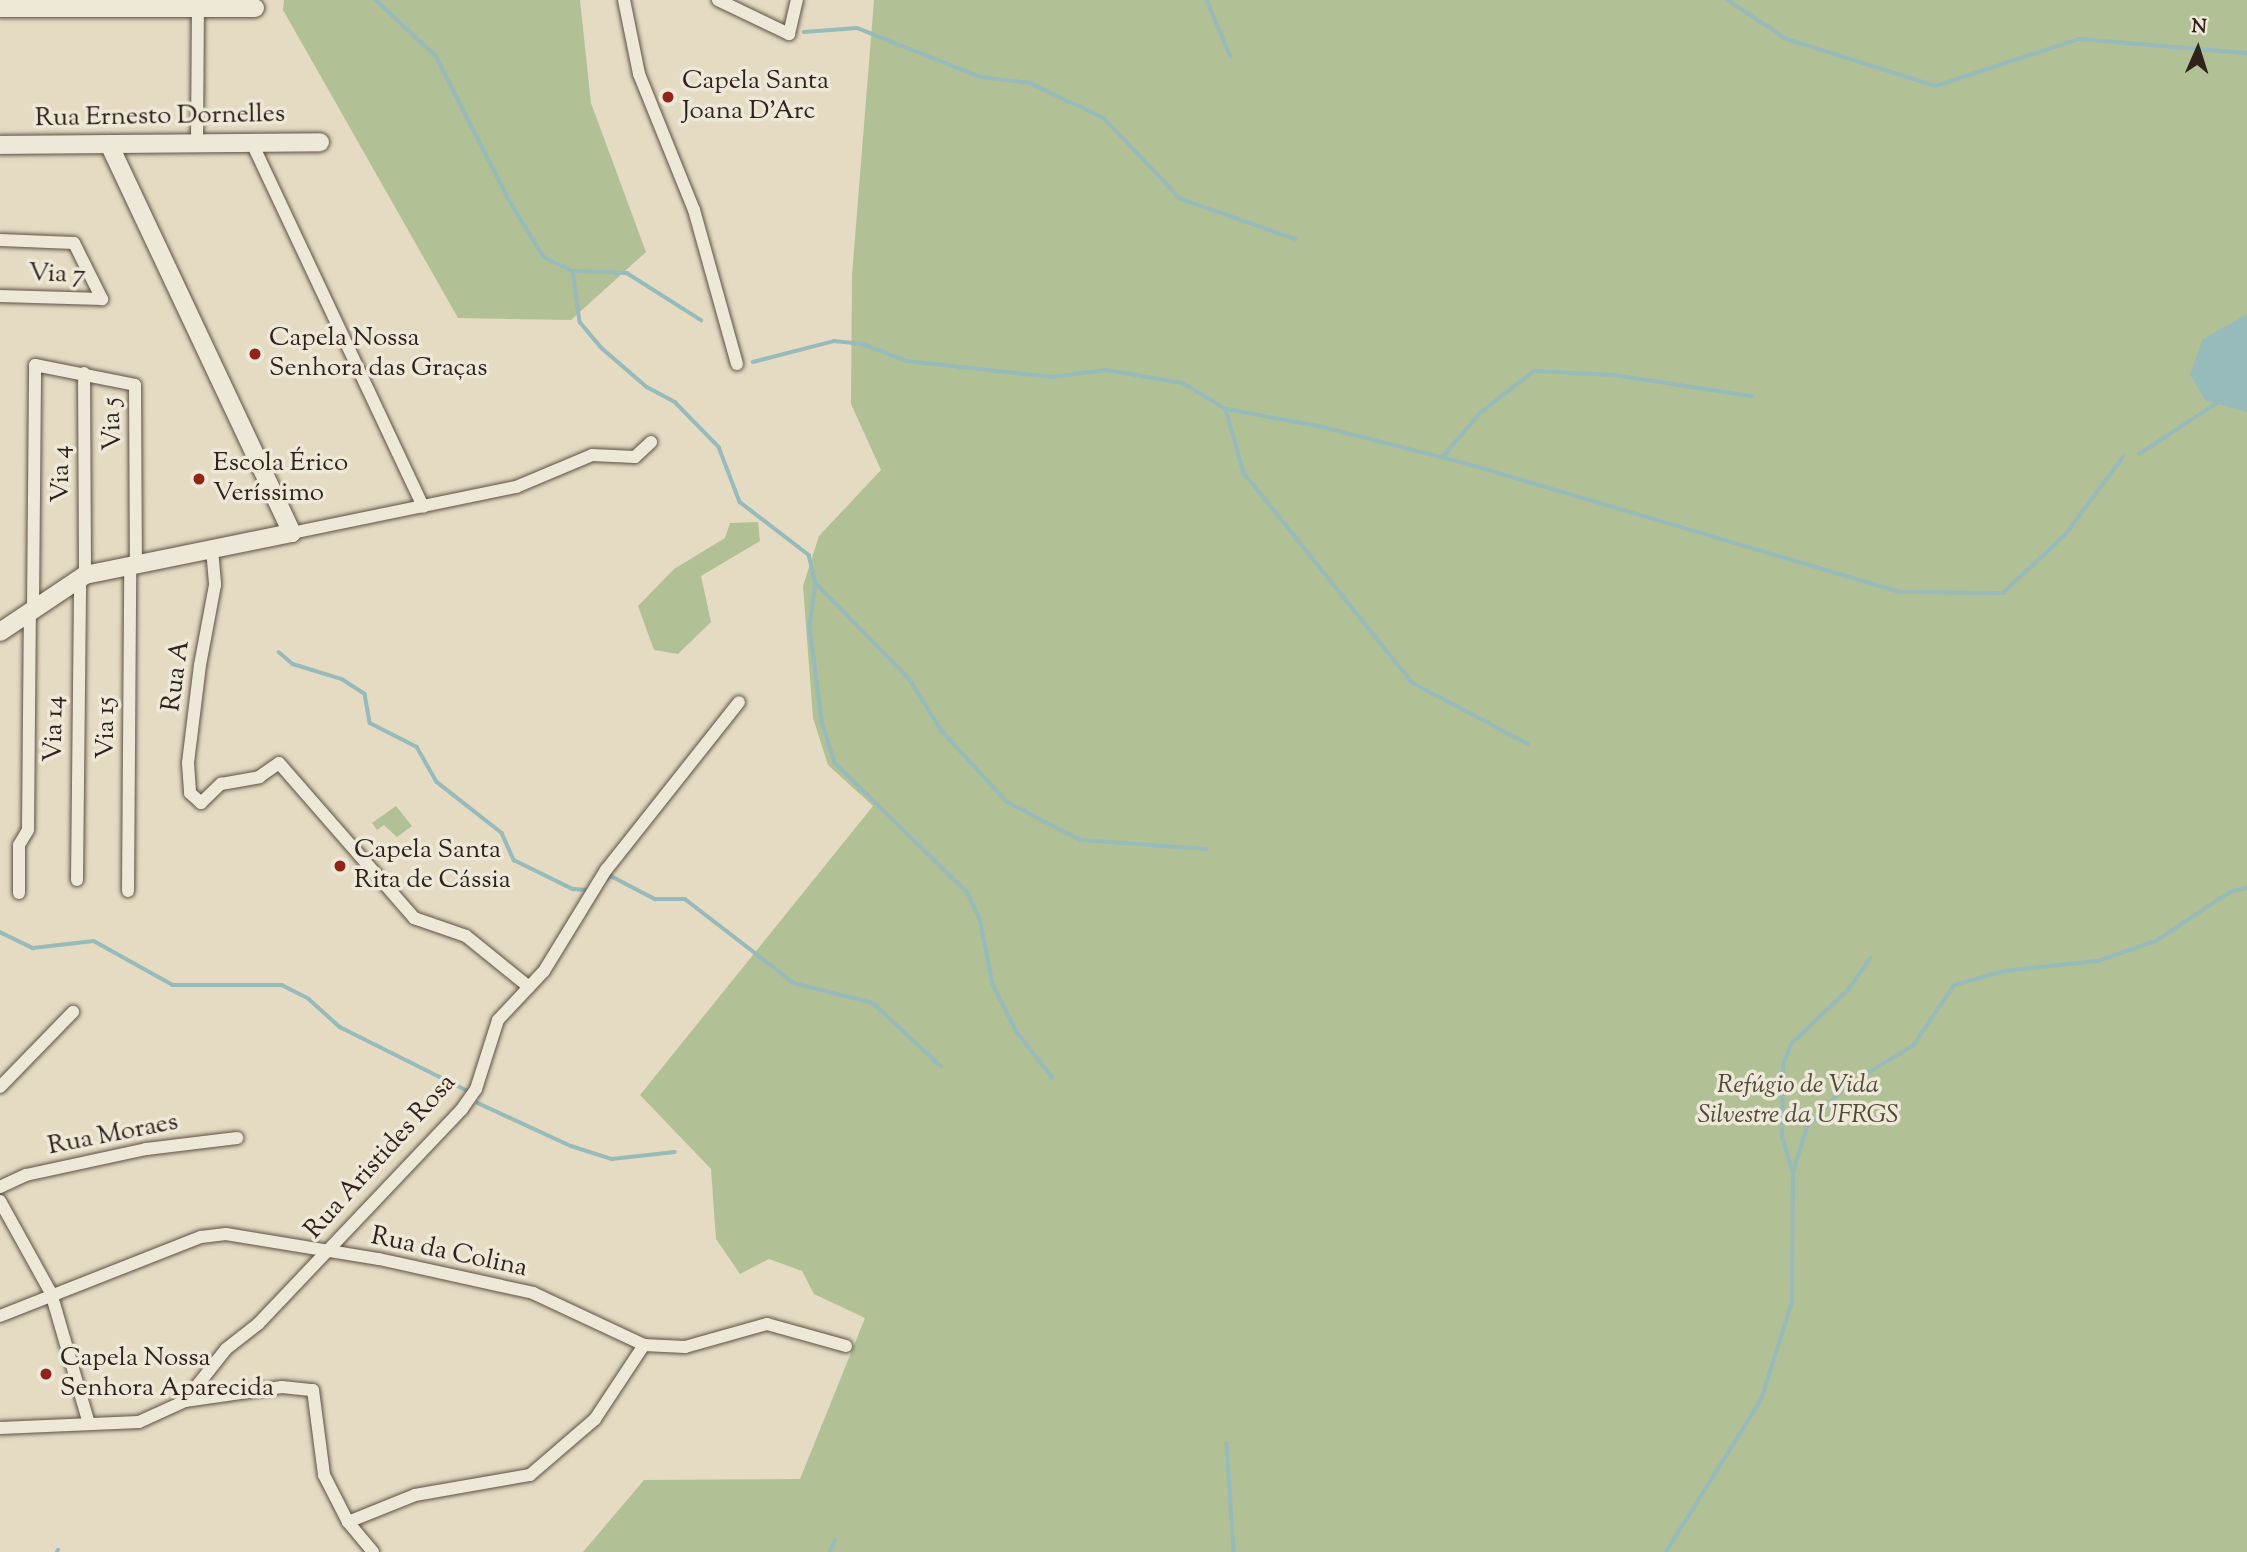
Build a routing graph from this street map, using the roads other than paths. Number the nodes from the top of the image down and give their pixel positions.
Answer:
1 (624, 0) edge
2 (718, 0) edge
3 (797, 0) edge
4 (0, 8) edge
5 (198, 8) junction
6 (255, 8) dead end
7 (320, 142) dead end
8 (197, 143) junction
9 (252, 143) junction
10 (109, 144) junction
11 (0, 145) edge
12 (0, 240) edge
13 (0, 296) edge
14 (737, 364) dead end
15 (85, 373) junction
16 (651, 443) dead end
17 (423, 507) junction
18 (292, 533) junction
19 (212, 550) junction
20 (133, 565) junction
21 (82, 576) junction
22 (32, 609) junction
23 (0, 632) edge
24 (739, 702) dead end
25 (77, 880) dead end
26 (128, 891) dead end
27 (19, 893) dead end
28 (529, 987) junction
29 (73, 1012) dead end
30 (0, 1087) edge
31 (237, 1138) dead end
32 (0, 1187) edge
33 (0, 1201) edge
34 (324, 1253) junction
35 (51, 1293) junction
36 (0, 1316) edge
37 (644, 1345) junction
38 (846, 1346) dead end
39 (186, 1401) junction
40 (89, 1424) junction
41 (0, 1428) edge
42 (348, 1522) junction
43 (373, 1552) edge

1 - 14 street
2 - 3 street
4 - 5 street
5 - 6 street
5 - 8 street
7 - 9 street, Rua Ernesto Dornelles
8 - 9 street, Rua Ernesto Dornelles
8 - 10 street, Rua Ernesto Dornelles
9 - 17 street
10 - 11 street, Rua Ernesto Dornelles
10 - 18 street
12 - 13 street, Via 7
15 - 20 street, Via 5
15 - 21 street, Via 4
15 - 22 street, Via 5
16 - 17 street
17 - 18 street
18 - 19 street
19 - 20 street
19 - 28 street, Rua A
20 - 21 street
20 - 26 street, Via 15
21 - 22 street
21 - 25 street, Via 14
22 - 23 street
22 - 27 street
24 - 28 street, Rua Aristides Rosa
28 - 34 street, Rua Aristides Rosa
29 - 30 street
31 - 32 street, Rua Moraes
33 - 35 street
34 - 35 street, Rua da Colina
34 - 37 street, Rua da Colina
34 - 39 street, Rua Aristides Rosa
35 - 36 street, Rua da Colina
35 - 40 street
37 - 38 street, Rua da Colina
37 - 42 street
39 - 40 street, Rua Aristides Rosa
39 - 42 street
40 - 41 street, Rua Aristides Rosa
42 - 43 street

